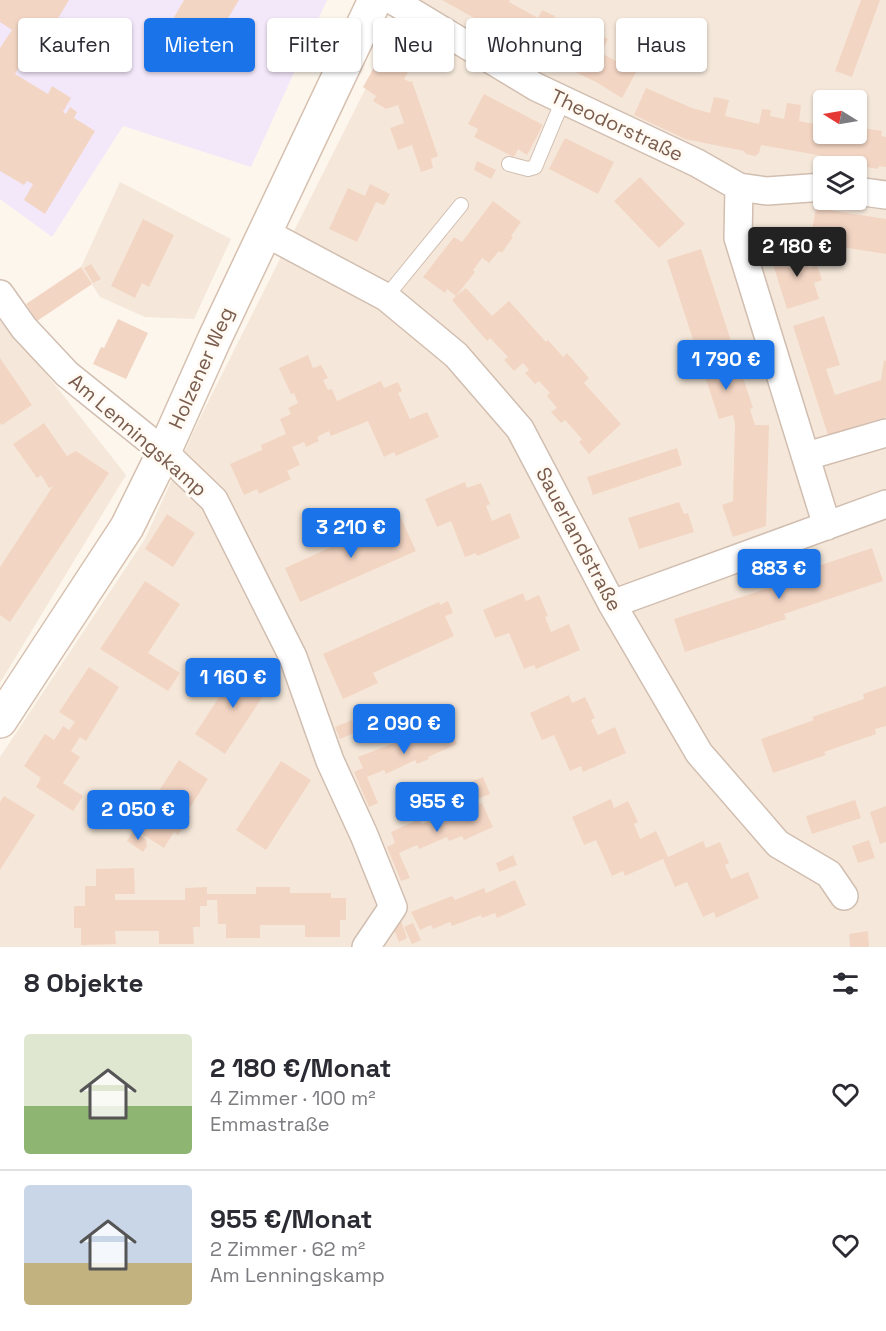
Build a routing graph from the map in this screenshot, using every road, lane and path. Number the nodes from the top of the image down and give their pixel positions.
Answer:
1 (375, 0) edge
2 (392, 0) edge
3 (562, 100) junction
4 (509, 164) dead end
5 (739, 187) junction
6 (813, 188) edge
7 (867, 192) edge
8 (886, 195) edge
9 (461, 205) dead end
10 (264, 232) junction
11 (0, 294) edge
12 (386, 297) junction
13 (886, 432) edge
14 (164, 452) junction
15 (807, 456) junction
16 (886, 504) edge
17 (827, 526) junction
18 (612, 603) junction
19 (0, 721) edge
20 (844, 896) dead end
21 (366, 947) edge

1 - 10 main road, Holzener Weg
2 - 3 street, Theodorstraße
3 - 4 lane
3 - 5 street, Theodorstraße
5 - 6 street, Theodorstraße
5 - 15 street
7 - 8 street
9 - 12 lane
10 - 12 street, Sauerlandstraße
10 - 14 main road, Holzener Weg
11 - 14 street, Am Lenningskamp
12 - 18 street, Sauerlandstraße
13 - 15 street
14 - 19 main road, Holzener Weg
14 - 21 street, Am Lenningskamp
15 - 17 street
16 - 17 street
17 - 18 street
18 - 20 street, Sauerlandstraße

